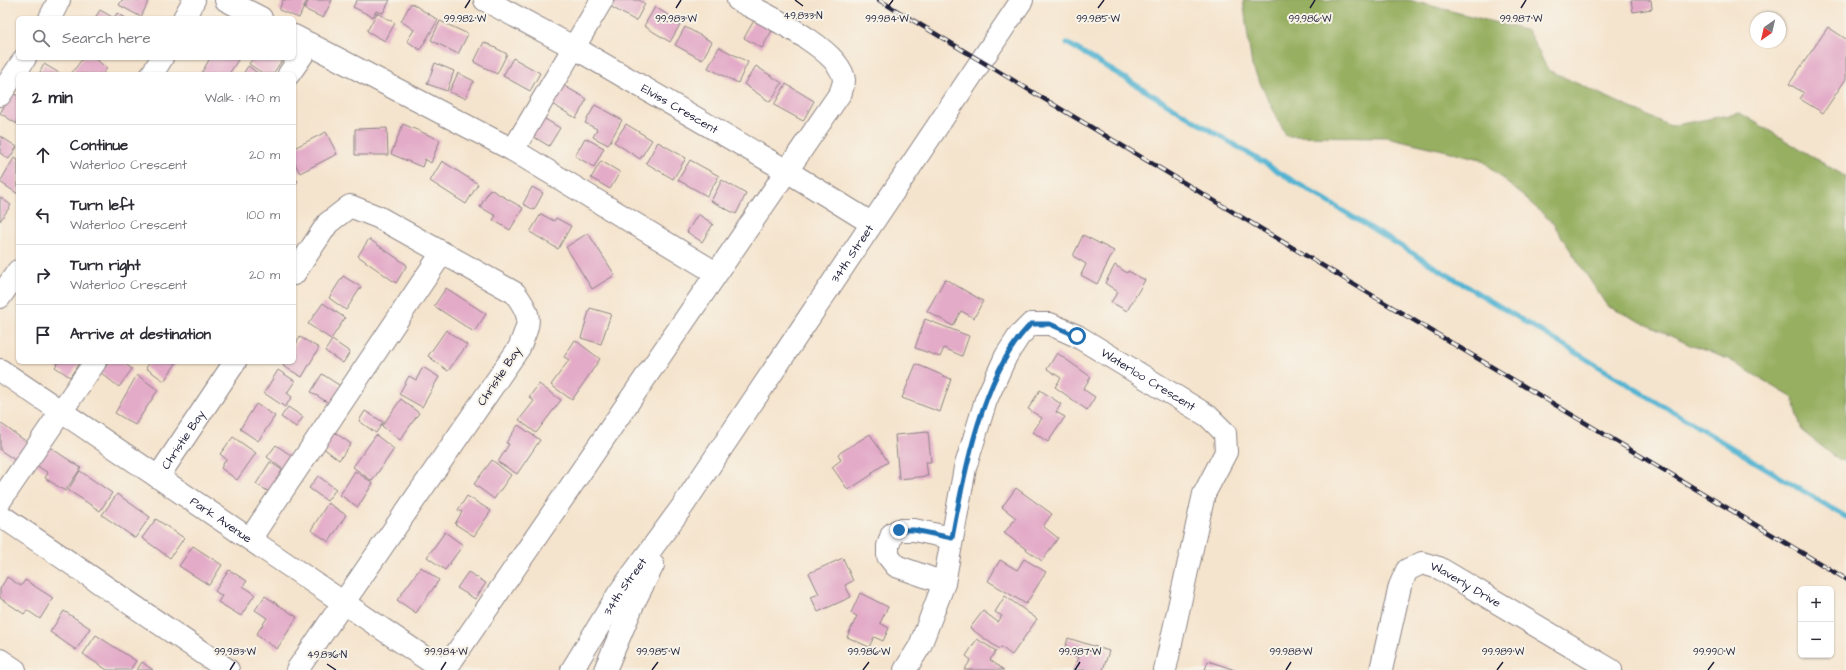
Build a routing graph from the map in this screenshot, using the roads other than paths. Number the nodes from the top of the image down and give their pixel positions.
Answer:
1 (59, 0) edge
2 (194, 0) edge
3 (226, 0) edge
4 (485, 0) edge
5 (602, 0) edge
6 (738, 0) edge
7 (1022, 0) edge
8 (51, 16) edge
9 (185, 16) edge
10 (256, 16) edge
11 (302, 40) edge
12 (574, 48) junction
13 (296, 56) edge
14 (24, 60) edge
15 (161, 60) edge
16 (294, 60) edge
17 (153, 72) edge
18 (290, 72) edge
19 (0, 95) edge
20 (513, 150) junction
21 (787, 171) junction
22 (872, 224) junction
23 (442, 253) junction
24 (296, 271) edge
25 (716, 273) junction
26 (16, 274) edge
27 (0, 297) edge
28 (93, 364) edge
29 (234, 364) edge
30 (0, 370) edge
31 (61, 411) junction
32 (158, 477) junction
33 (0, 501) edge
34 (682, 507) junction
35 (0, 515) edge
36 (952, 538) junction
37 (250, 539) junction
38 (944, 583) junction
39 (344, 603) junction
40 (0, 660) edge
41 (15, 670) edge
42 (228, 670) edge
43 (297, 670) edge
44 (444, 670) edge
45 (572, 670) edge
46 (605, 670) edge
47 (905, 670) edge
48 (1164, 670) edge
49 (1381, 670) edge
50 (1611, 670) edge

1 - 8 street
2 - 9 street
3 - 10 street
4 - 12 street, Elviss Crescent
5 - 12 street
6 - 21 street
7 - 22 street, 34th Street
11 - 13 street
11 - 20 street
12 - 20 street
12 - 21 street, Elviss Crescent
14 - 19 street
15 - 17 street
16 - 18 street
20 - 25 street
21 - 22 street, Elviss Crescent
21 - 25 street
22 - 34 street, 34th Street
23 - 24 street, Christie Bay
23 - 37 street
23 - 39 street, Christie Bay
25 - 44 street
26 - 27 street
28 - 31 street
29 - 32 street, Christie Bay
30 - 31 street, Park Avenue
31 - 32 street, Park Avenue
31 - 33 street
32 - 37 street, Park Avenue
34 - 45 street, 34th Street
34 - 46 street, 34th Street
35 - 42 street
36 - 38 street, Waterloo Crescent
36 - 38 street
36 - 48 street, Waterloo Crescent
37 - 39 street, Park Avenue
38 - 47 street, Waterloo Crescent
39 - 43 street, Christie Bay
39 - 44 street, Park Avenue
40 - 41 street
49 - 50 street, Waverly Drive

